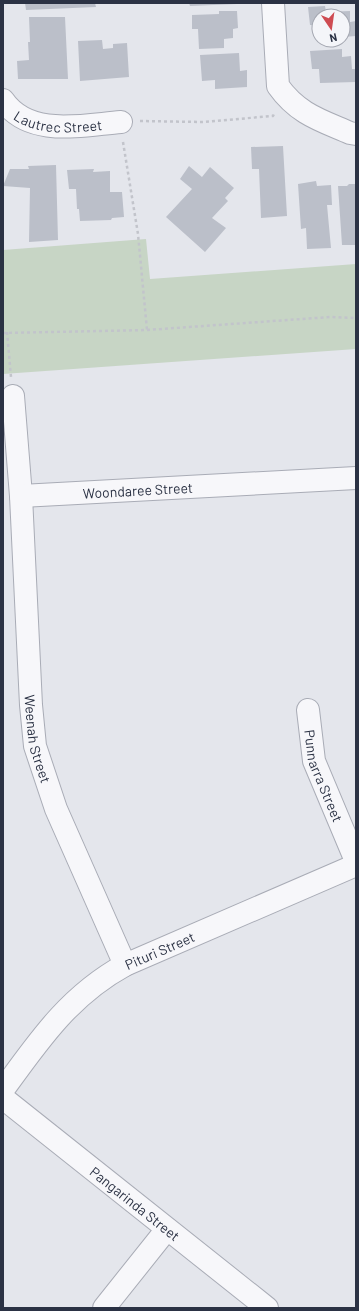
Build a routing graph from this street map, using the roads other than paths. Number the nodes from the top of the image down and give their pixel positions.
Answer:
1 (273, 3) edge
2 (3, 100) edge
3 (121, 122) road end
4 (353, 134) edge
5 (13, 396) road end
6 (356, 478) edge
7 (20, 496) junction
8 (308, 710) dead end
9 (356, 861) edge
10 (356, 865) edge
11 (125, 966) junction
12 (3, 1090) edge
13 (3, 1098) edge
14 (167, 1229) junction
15 (104, 1308) edge
16 (267, 1308) edge

1 - 4 street
2 - 3 street, Lautrec Street
5 - 7 street
6 - 7 street, Woondaree Street
7 - 11 street, Weenah Street
8 - 9 street, Punnarra Street
10 - 11 street, Pituri Street
11 - 12 street, Pituri Street
13 - 14 street, Pangarinda Street
14 - 15 street
14 - 16 street, Pangarinda Street

